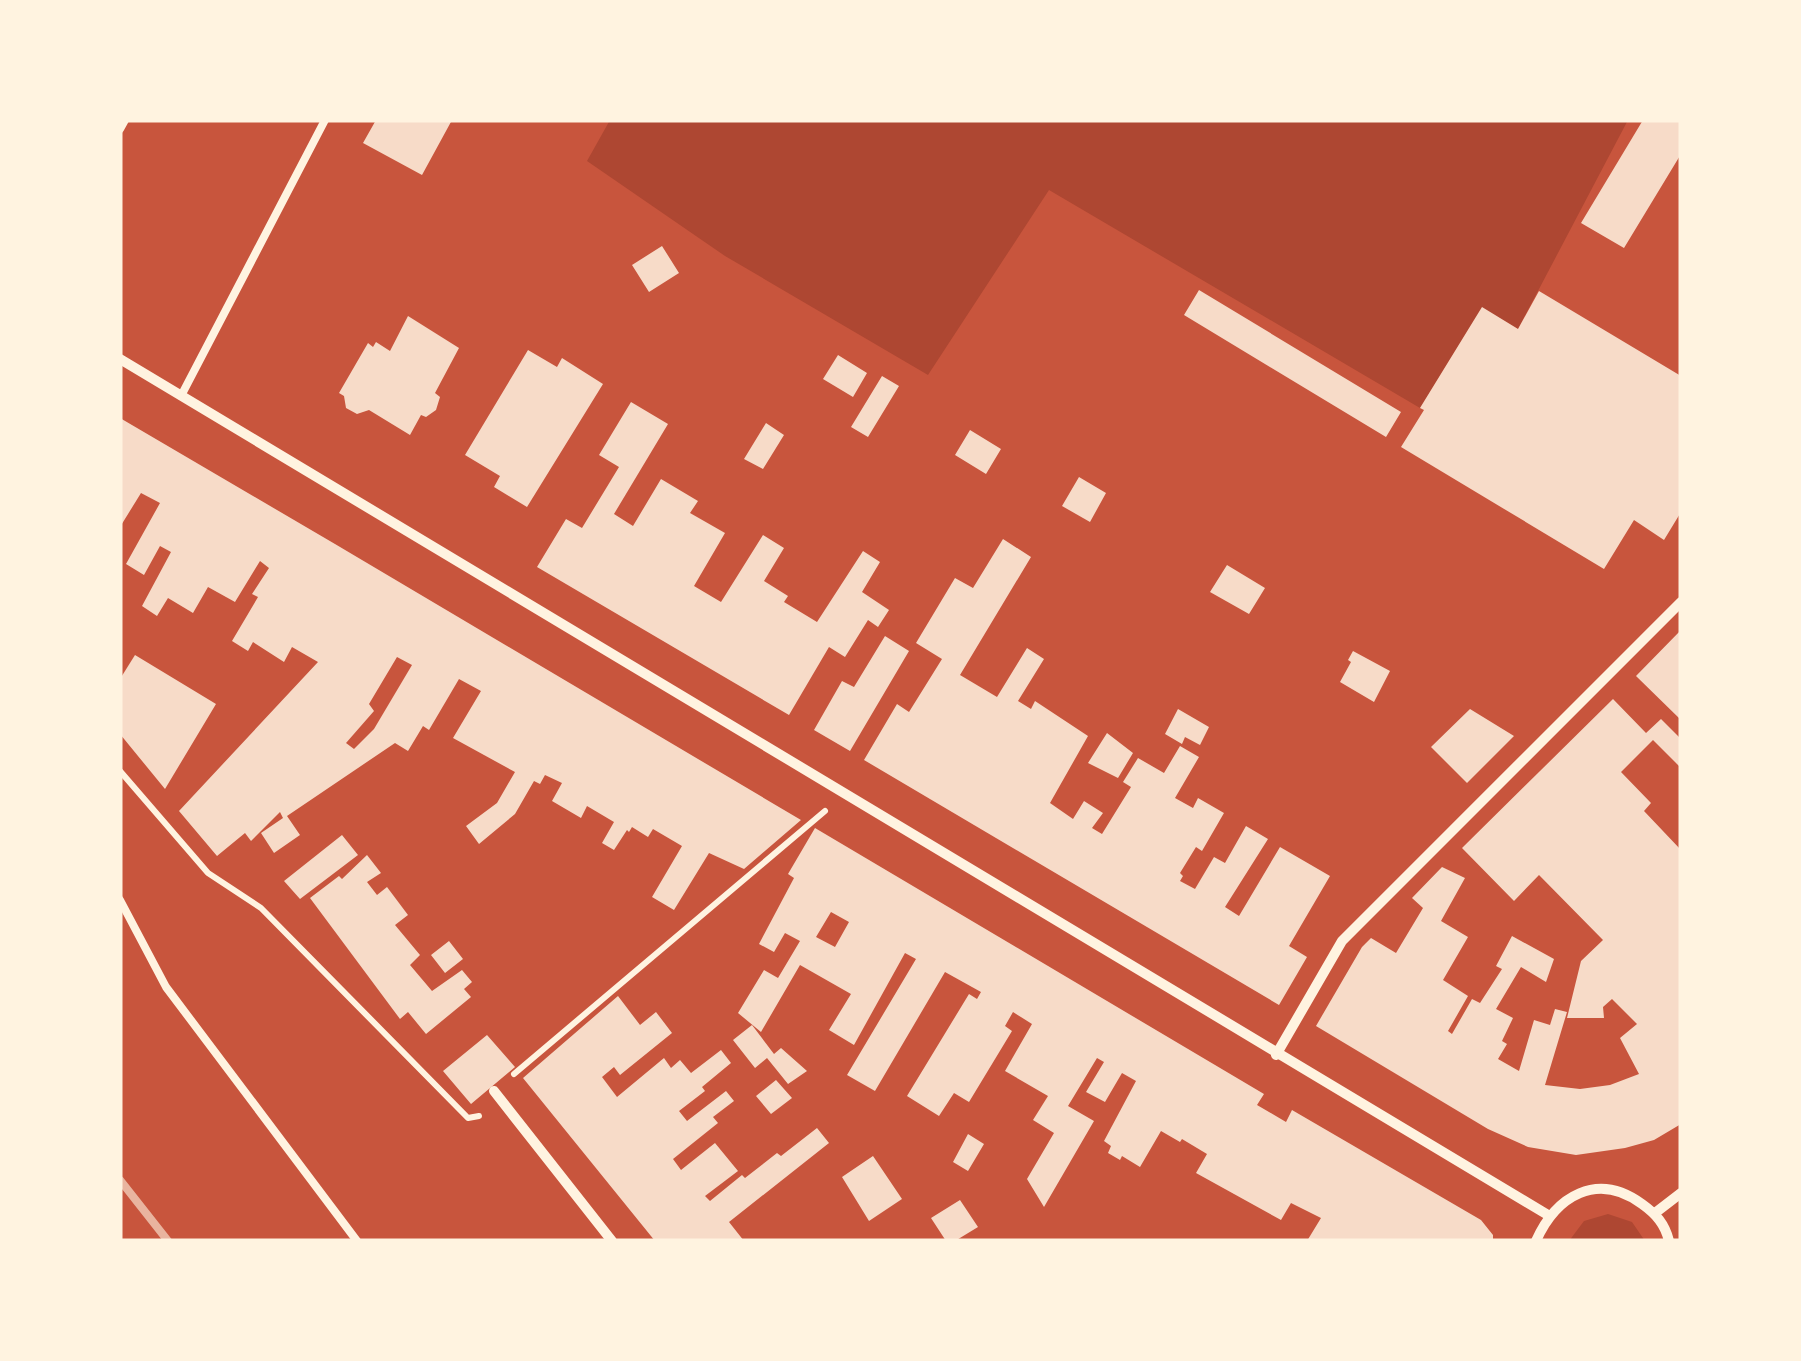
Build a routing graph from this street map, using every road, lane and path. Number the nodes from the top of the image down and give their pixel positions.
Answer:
1 (125, 120) edge
2 (326, 120) edge
3 (120, 130) edge
4 (120, 360) edge
5 (180, 396) junction
6 (1681, 602) edge
7 (120, 771) edge
8 (844, 795) junction
9 (120, 900) edge
10 (1276, 1055) junction
11 (494, 1091) joint
12 (510, 1111) junction
13 (1681, 1193) edge
14 (1655, 1213) junction
15 (1548, 1216) junction
16 (357, 1241) edge
17 (612, 1241) edge
18 (1536, 1241) edge
19 (1669, 1241) edge

1 - 3 lane
2 - 5 lane
4 - 5 street
5 - 8 street
6 - 10 street
7 - 12 path
8 - 10 street
8 - 11 path
9 - 16 lane
10 - 15 street
11 - 12 street
12 - 17 street
13 - 14 street
14 - 15 street
14 - 19 street
15 - 18 street

